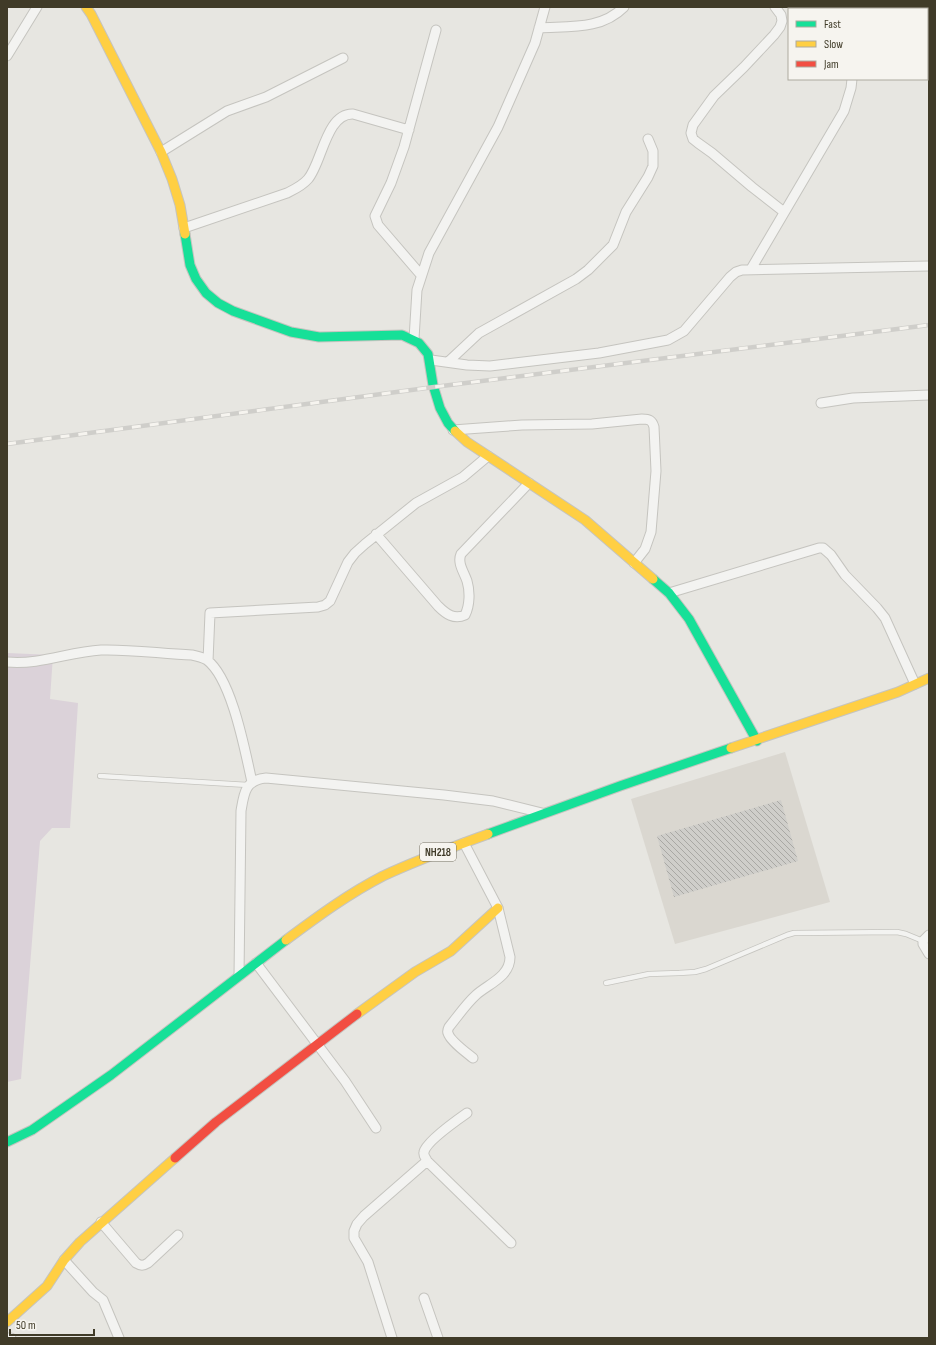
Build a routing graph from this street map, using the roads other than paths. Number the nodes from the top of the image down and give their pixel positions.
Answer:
1 (37, 7) edge
2 (86, 7) edge
3 (545, 7) edge
4 (624, 7) edge
5 (775, 7) edge
6 (539, 28) junction
7 (436, 30) dead end
8 (7, 56) edge
9 (343, 58) dead end
10 (852, 80) edge
11 (409, 130) junction
12 (648, 139) dead end
13 (161, 152) junction
14 (784, 212) junction
15 (184, 228) junction
16 (929, 266) edge
17 (751, 269) junction
18 (421, 275) junction
19 (414, 339) junction
20 (431, 360) junction
21 (448, 362) junction
22 (929, 395) edge
23 (821, 403) dead end
24 (453, 430) junction
25 (488, 456) junction
26 (529, 483) junction
27 (376, 534) junction
28 (634, 563) junction
29 (669, 593) junction
30 (208, 661) junction
31 (7, 662) edge
32 (929, 678) edge
33 (915, 684) junction
34 (757, 741) junction
35 (100, 776) dead end
36 (250, 784) junction
37 (544, 814) junction
38 (464, 843) junction
39 (498, 908) junction
40 (926, 938) edge
41 (929, 954) edge
42 (256, 963) junction
43 (239, 976) junction
44 (606, 983) dead end
45 (317, 1045) junction
46 (473, 1058) dead end
47 (467, 1113) dead end
48 (376, 1128) dead end
49 (7, 1142) edge
50 (427, 1161) junction
51 (101, 1222) junction
52 (178, 1235) dead end
53 (511, 1243) dead end
54 (64, 1260) junction
55 (424, 1298) dead end
56 (7, 1322) edge
57 (7, 1338) edge
58 (11, 1338) edge
59 (119, 1338) edge
60 (392, 1338) edge
61 (438, 1338) edge

1 - 8 street
2 - 13 main road
3 - 6 street
4 - 6 street
5 - 14 street
6 - 18 street
7 - 11 street
9 - 13 street
10 - 14 street
11 - 15 street
11 - 18 street
12 - 21 street
13 - 15 main road
14 - 17 street
15 - 19 main road
16 - 17 street
17 - 21 street
18 - 19 street
19 - 20 main road
20 - 21 street
20 - 24 main road
22 - 23 street
24 - 25 main road
24 - 28 street
25 - 26 main road
25 - 27 street
26 - 27 street
26 - 28 main road
27 - 30 street
28 - 29 main road
29 - 33 street
29 - 34 main road
30 - 31 street
30 - 36 street
32 - 33 main road, NH218
33 - 34 main road, NH218
34 - 37 main road, NH218
35 - 36 lane
36 - 37 street
36 - 43 street
37 - 38 main road, NH218
38 - 39 street
38 - 42 main road, NH218
39 - 45 main road
39 - 46 street
40 - 41 street
40 - 44 lane
42 - 43 main road, NH218
42 - 45 street
43 - 49 main road, NH218
45 - 48 street
45 - 51 main road
47 - 50 street
50 - 53 street
50 - 60 street
51 - 52 street
51 - 54 main road
54 - 56 main road
54 - 59 street
55 - 61 street
57 - 58 street

